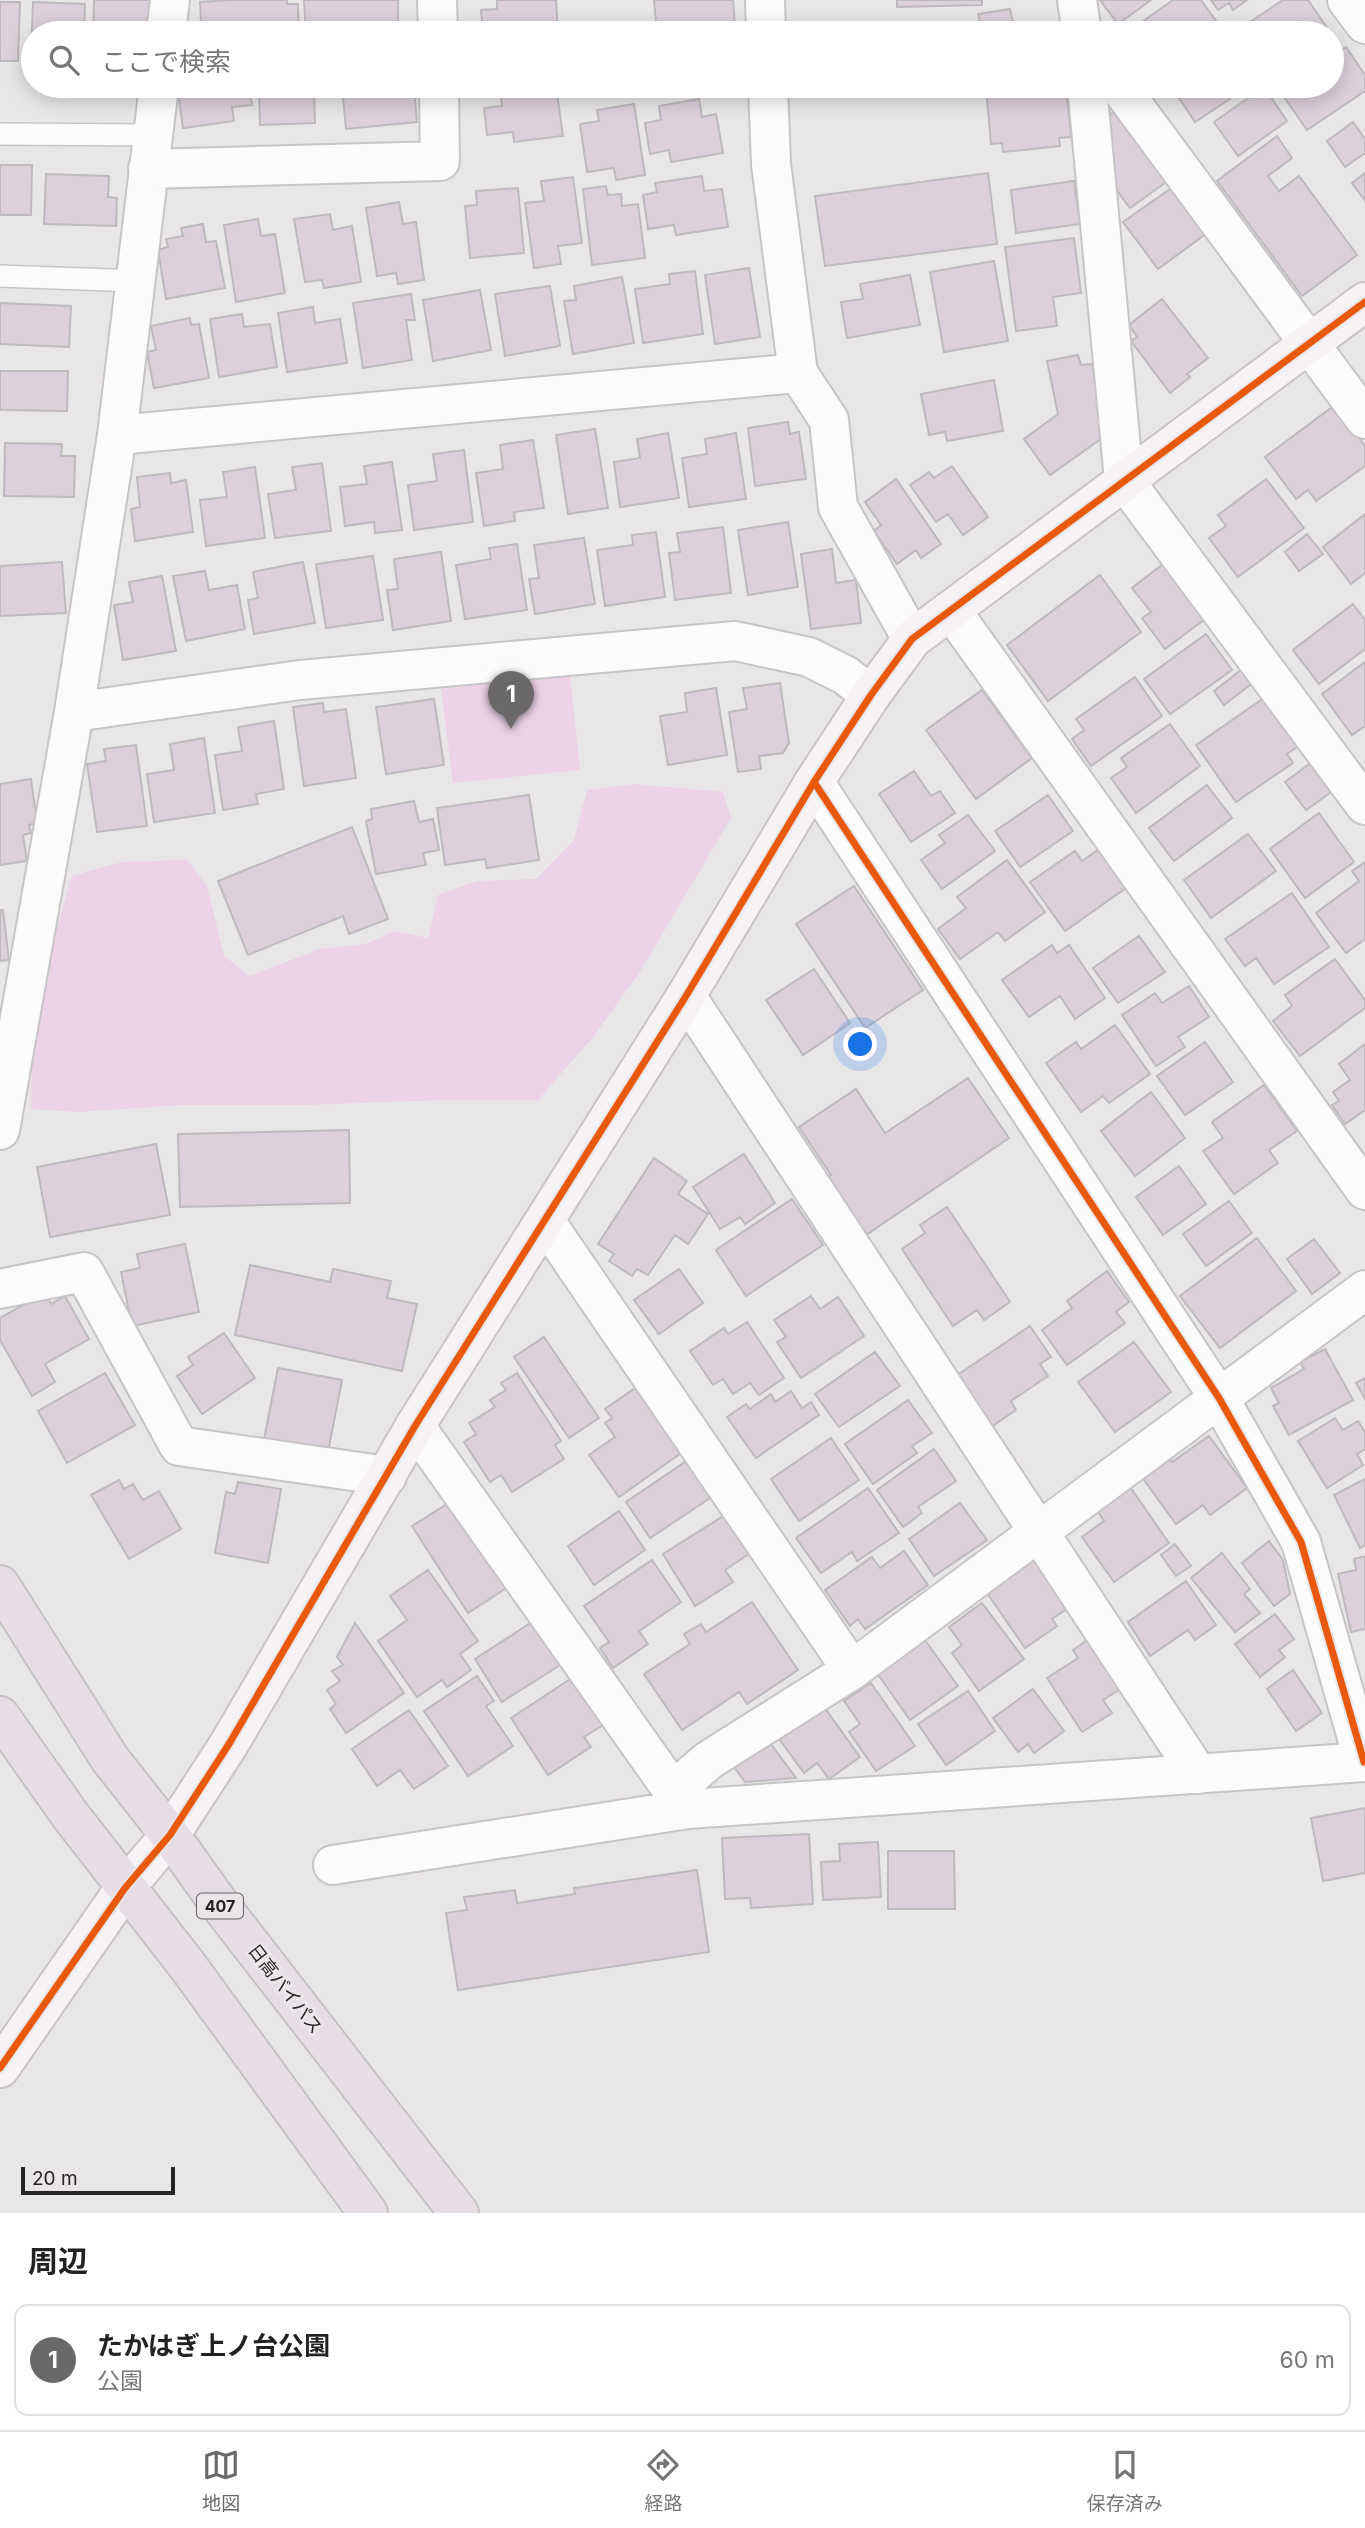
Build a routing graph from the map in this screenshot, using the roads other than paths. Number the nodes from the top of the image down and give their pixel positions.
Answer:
1 (170, 0) edge
2 (437, 0) edge
3 (765, 0) edge
4 (1077, 0) edge
5 (1348, 0) edge
6 (167, 21) edge
7 (438, 21) edge
8 (766, 21) edge
9 (1080, 21) edge
10 (1365, 24) edge
11 (157, 98) edge
12 (439, 98) edge
13 (768, 98) edge
14 (1088, 98) edge
15 (1128, 98) edge
16 (0, 134) edge
17 (150, 152) junction
18 (0, 276) edge
19 (136, 282) junction
20 (1365, 302) edge
21 (1309, 343) junction
22 (798, 373) junction
23 (1365, 419) edge
24 (117, 435) junction
25 (1124, 480) junction
26 (951, 610) junction
27 (912, 639) junction
28 (872, 695) junction
29 (74, 712) junction
30 (814, 782) junction
31 (1365, 805) edge
32 (686, 996) junction
33 (2, 1109) edge
34 (1365, 1190) edge
35 (545, 1221) junction
36 (0, 1289) edge
37 (1365, 1290) edge
38 (1219, 1398) junction
39 (415, 1426) junction
40 (387, 1476) junction
41 (1040, 1531) junction
42 (0, 1586) edge
43 (852, 1670) junction
44 (0, 1716) edge
45 (1364, 1762) edge
46 (1198, 1774) junction
47 (680, 1800) junction
48 (170, 1835) junction
49 (333, 1865) dead end
50 (125, 1888) junction
51 (0, 2068) edge
52 (368, 2213) edge
53 (459, 2213) edge

1 - 6 street
2 - 7 street
3 - 8 street
4 - 9 street
5 - 10 street
11 - 17 street
12 - 17 street
13 - 22 street
14 - 25 street
15 - 21 street
16 - 17 lane
17 - 19 street
18 - 19 lane
19 - 24 street
20 - 21 street
21 - 23 street
21 - 25 street
22 - 24 street
22 - 27 street
24 - 29 street
25 - 26 street
25 - 31 street
26 - 27 street
26 - 34 street
27 - 28 street
28 - 29 street
28 - 30 street
29 - 33 street
30 - 32 street
30 - 38 street
32 - 35 street
32 - 41 street
35 - 39 street
35 - 43 street
36 - 40 street
37 - 38 street
38 - 41 street
38 - 45 street
39 - 40 street
39 - 47 street
40 - 48 street
41 - 43 street
41 - 46 street
42 - 48 highway, 日高バイパス / 407
43 - 47 street
44 - 50 highway
45 - 46 street
46 - 47 street
47 - 49 street
48 - 50 street
48 - 53 highway, 日高バイパス / 407
50 - 51 street
50 - 52 highway

